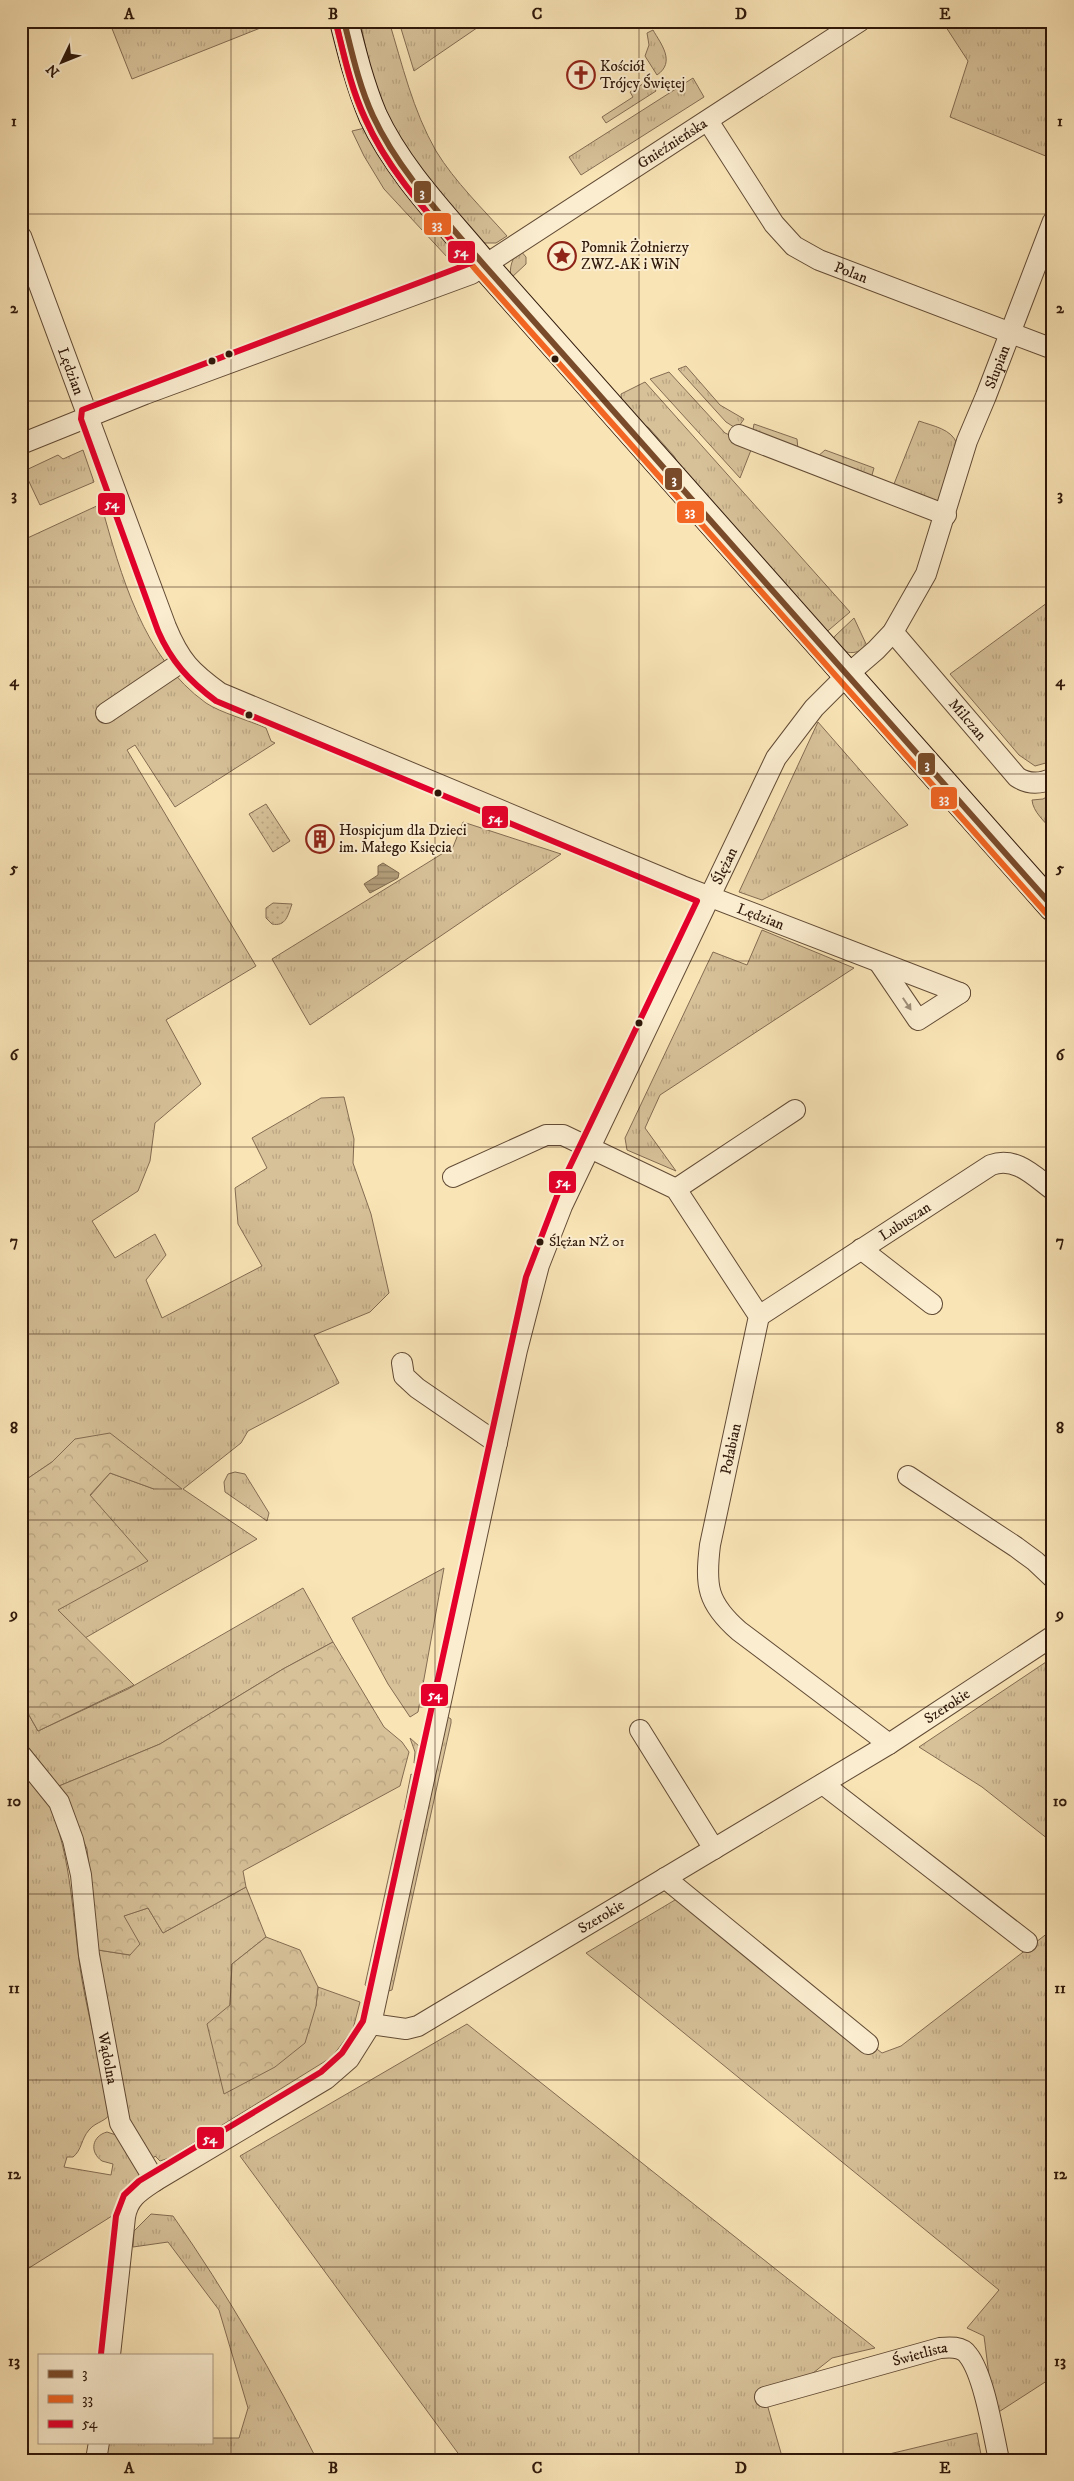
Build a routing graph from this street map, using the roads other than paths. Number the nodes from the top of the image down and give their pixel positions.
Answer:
1 (344, 21) edge
2 (860, 21) edge
3 (708, 121) junction
4 (1053, 221) edge
5 (21, 236) edge
6 (484, 265) junction
7 (1010, 332) junction
8 (1053, 349) edge
9 (89, 416) junction
10 (739, 435) dead end
11 (21, 444) edge
12 (946, 514) junction
13 (893, 632) junction
14 (183, 661) junction
15 (847, 675) junction
16 (106, 713) dead end
17 (1053, 778) edge
18 (709, 896) junction
19 (1053, 908) edge
20 (880, 964) junction
21 (795, 1110) dead end
22 (589, 1146) junction
23 (454, 1177) dead end
24 (676, 1189) junction
25 (1053, 1190) edge
26 (862, 1249) junction
27 (932, 1304) dead end
28 (759, 1316) junction
29 (402, 1363) dead end
30 (497, 1443) junction
31 (908, 1476) dead end
32 (1053, 1578) edge
33 (1053, 1636) edge
34 (640, 1730) dead end
35 (889, 1744) junction
36 (21, 1755) edge
37 (823, 1784) junction
38 (714, 1848) junction
39 (665, 1878) junction
40 (1027, 1942) dead end
41 (371, 2024) junction
42 (868, 2044) dead end
43 (155, 2181) junction
44 (110, 2354) edge
45 (765, 2397) dead end
46 (99, 2444) edge
47 (96, 2460) edge
48 (999, 2460) edge

1 - 6 main road
2 - 3 street, Gnieźnieńska
3 - 6 street, Gnieźnieńska
3 - 7 street, Polan
4 - 7 street, Słupian
5 - 9 street, Lędzian
6 - 9 street, Gnieźnieńska
6 - 15 main road
7 - 8 street, Polan
7 - 12 street, Słupian
9 - 11 street, Gnieźnieńska
9 - 14 street, Lędzian
10 - 12 street
12 - 13 street, Słupian
13 - 15 street, Słupian
13 - 17 street, Milczan
14 - 16 street
14 - 18 street, Lędzian
15 - 18 street, Ślężan
15 - 19 main road
18 - 20 street, Lędzian
18 - 22 street, Ślężan
20 -> 20 street, Lędzian
21 - 24 street
22 - 23 street
22 - 24 street
22 - 30 street, Ślężan
24 - 28 street
25 - 26 street, Lubuszan
26 - 27 street
26 - 28 street, Lubuszan
28 - 35 street, Połabian
29 - 30 street
30 - 41 street, Ślężan
31 - 32 street
33 - 35 street, Szerokie
34 - 38 street
35 - 37 street, Szerokie
36 - 43 street, Wądolna
37 - 38 street, Szerokie
37 - 40 street
38 - 39 street, Szerokie
39 - 41 street, Szerokie
39 - 42 street
41 - 43 street
43 - 44 street
45 - 48 street, Świetlista
46 - 47 street

